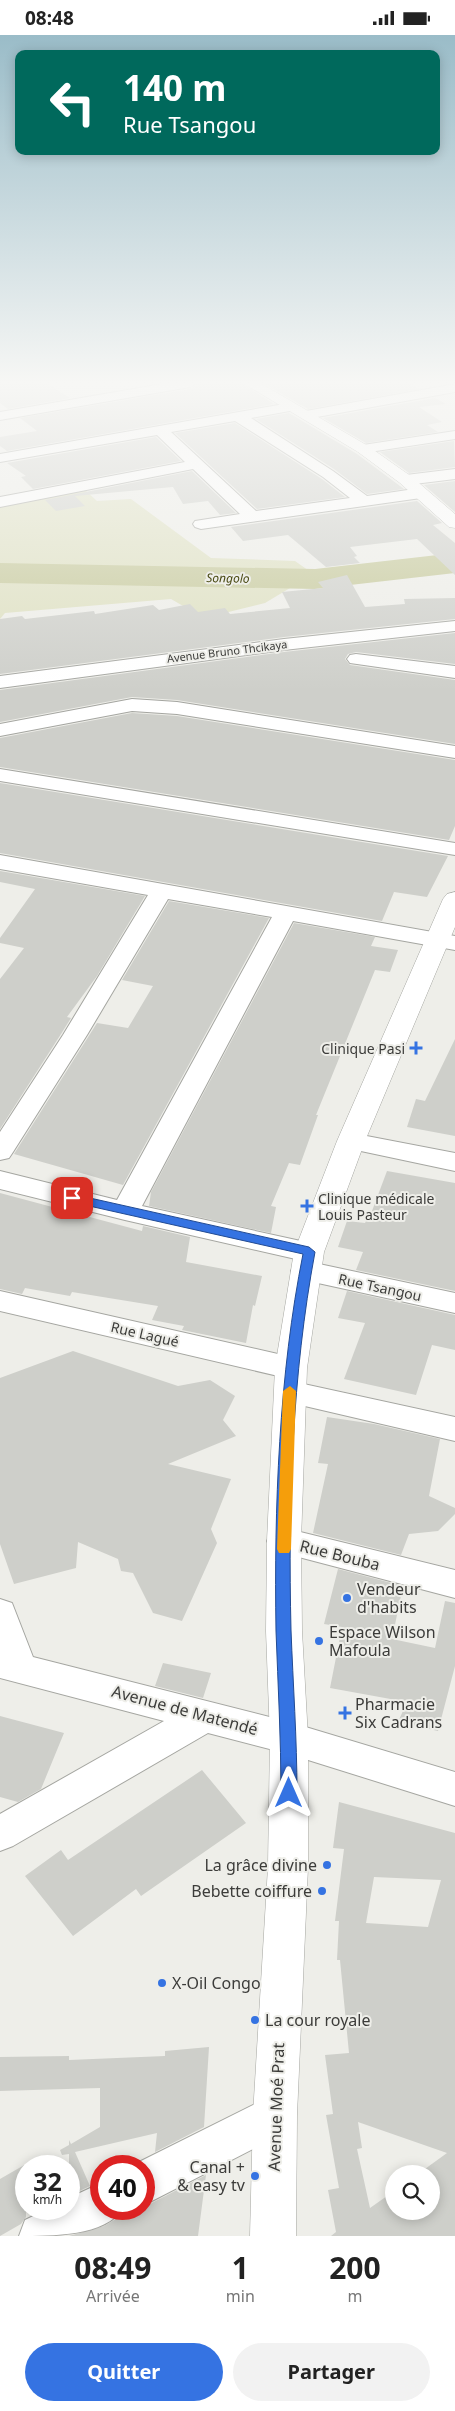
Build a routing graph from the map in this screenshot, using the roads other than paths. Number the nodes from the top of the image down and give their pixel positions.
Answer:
1 (84, 486) edge
2 (219, 486) edge
3 (344, 486) edge
4 (413, 486) edge
5 (421, 493) junction
6 (364, 501) junction
7 (0, 502) edge
8 (252, 516) junction
9 (455, 523) edge
10 (201, 524) dead end
11 (455, 626) edge
12 (356, 659) dead end
13 (455, 672) edge
14 (0, 682) edge
15 (0, 730) edge
16 (455, 752) edge
17 (0, 775) edge
18 (455, 849) edge
19 (0, 862) edge
20 (161, 891) junction
21 (455, 899) edge
22 (286, 913) junction
23 (447, 942) edge
24 (351, 1141) junction
25 (0, 1152) edge
26 (455, 1162) edge
27 (0, 1180) edge
28 (125, 1211) junction
29 (307, 1261) junction
30 (0, 1301) edge
31 (455, 1303) edge
32 (290, 1380) junction
33 (455, 1429) edge
34 (284, 1541) junction
35 (455, 1583) edge
36 (0, 1613) edge
37 (10, 1665) edge
38 (205, 1716) junction
39 (289, 1738) junction
40 (455, 1789) edge
41 (0, 1834) edge
42 (275, 2115) junction
43 (155, 2177) edge
44 (90, 2211) edge
45 (41, 2236) edge
46 (272, 2236) edge

1 - 7 street
2 - 8 street
3 - 6 street
4 - 5 street
5 - 6 street
5 - 9 street
6 - 8 street
8 - 10 street
11 - 14 street, Avenue Bruno Thcikaya
12 - 13 street
15 - 16 street
17 - 18 street
19 - 20 street
20 - 22 street
20 - 25 street
21 - 23 street, Avenue Moé Prat
22 - 23 street
22 - 28 street
23 - 24 street, Avenue Moé Prat
24 - 26 street
24 - 29 street, Avenue Moé Prat
27 - 28 street, Rue Tsangou
28 - 29 street, Rue Tsangou
29 - 31 street, Rue Tsangou
29 - 32 street, Avenue Moé Prat
30 - 32 street, Rue Lagué
32 - 33 street, Rue Lagué
32 - 34 street, Avenue Moé Prat
34 - 35 street, Rue Bouba
34 - 39 street, Avenue Moé Prat
36 - 37 street
37 - 38 street, Avenue de Matendé
38 - 39 street, Avenue de Matendé
38 - 41 street
39 - 40 street, Avenue de Matendé
39 - 42 street, Avenue Moé Prat
42 - 43 street
42 - 46 street, Avenue Moé Prat
44 - 45 street

